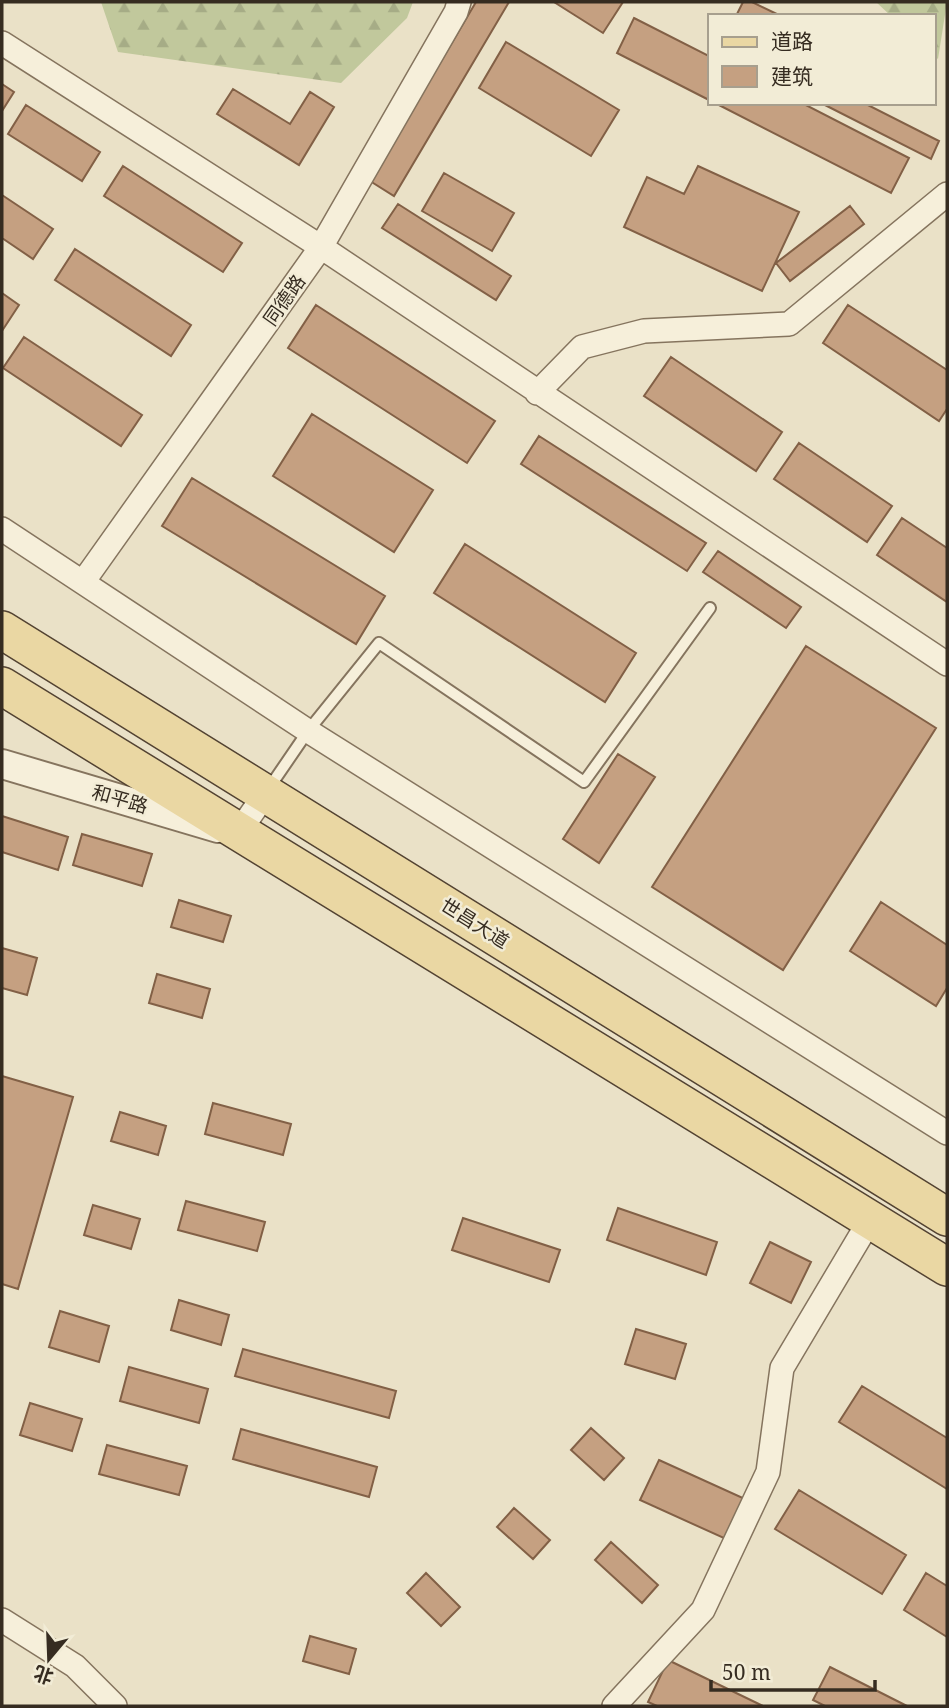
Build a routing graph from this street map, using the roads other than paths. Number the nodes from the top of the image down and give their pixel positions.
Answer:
1 (459, 2) edge
2 (2, 43) edge
3 (947, 194) edge
4 (321, 247) junction
5 (537, 393) junction
6 (2, 529) edge
7 (83, 582) junction
8 (710, 608) dead end
9 (2, 630) edge
10 (947, 664) edge
11 (2, 686) edge
12 (309, 731) junction
13 (2, 764) edge
14 (266, 793) junction
15 (238, 833) junction
16 (947, 1133) edge
17 (947, 1217) edge
18 (870, 1220) junction
19 (947, 1267) edge
20 (2, 1620) edge
21 (115, 1706) edge
22 (614, 1706) edge

1 - 4 street, 同德路
2 - 4 street
3 - 5 street
4 - 5 street
4 - 7 street, 同德路
5 - 10 street
6 - 7 street
7 - 12 street
8 - 12 lane
9 - 14 main road, 世昌大道
11 - 15 main road
12 - 14 lane
12 - 16 street
13 - 15 street, 和平路
14 - 15 street
14 - 17 main road, 世昌大道
15 - 18 main road
18 - 19 main road
18 - 22 street
20 - 21 street

